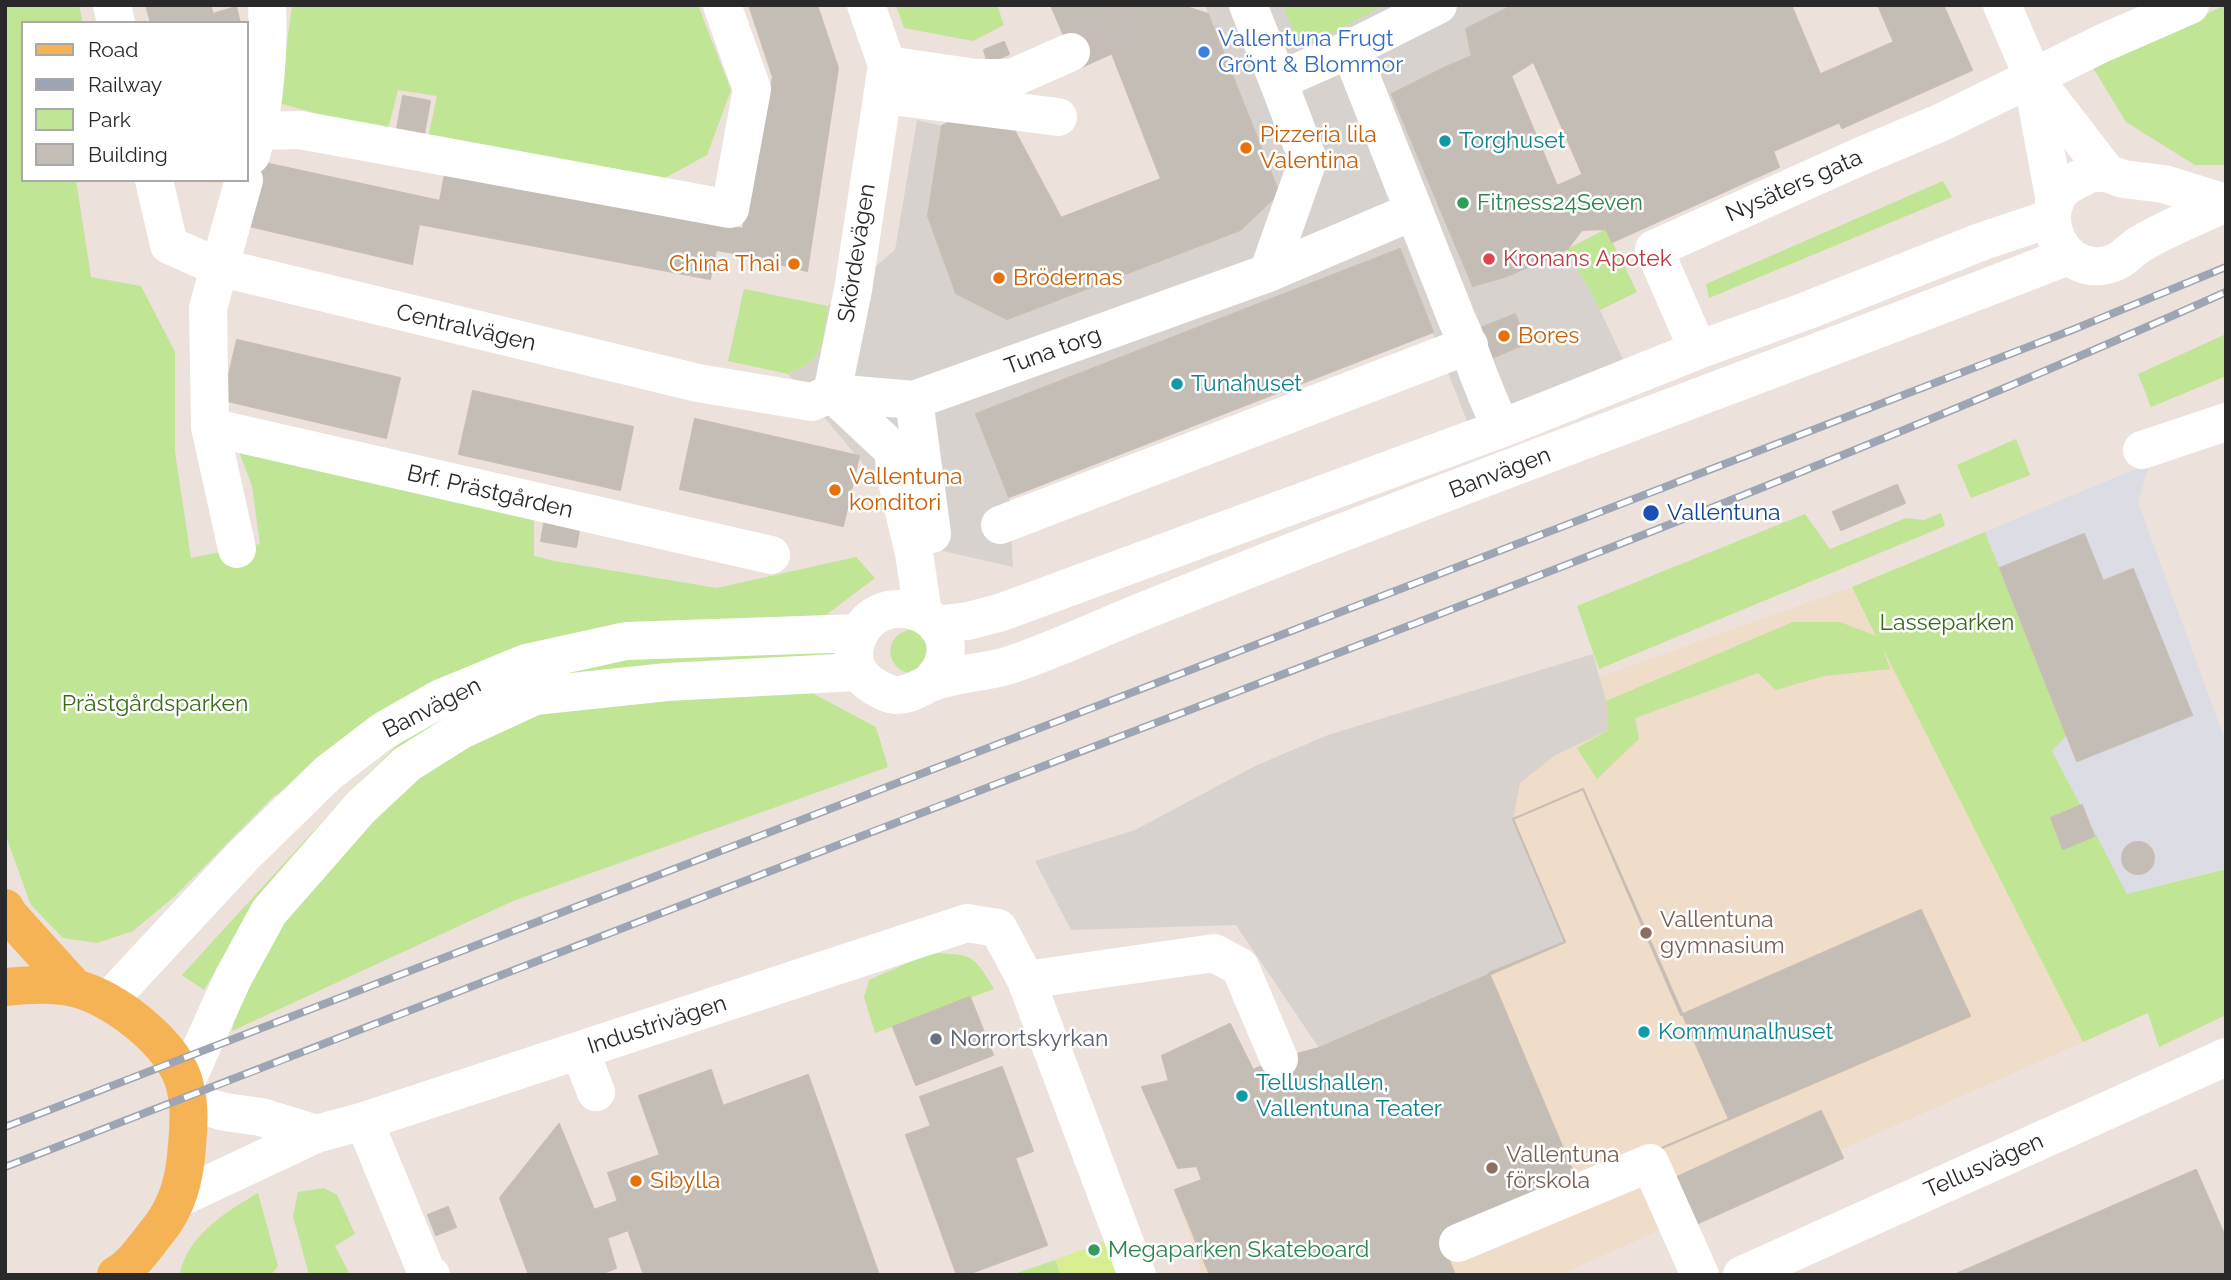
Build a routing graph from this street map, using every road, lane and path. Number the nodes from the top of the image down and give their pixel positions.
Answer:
1 (267, 5) edge
2 (722, 5) edge
3 (866, 5) edge
4 (1248, 5) edge
5 (1438, 5) edge
6 (2002, 5) edge
7 (2190, 5) edge
8 (1363, 43) junction
9 (1071, 52) tunnel mouth
10 (2032, 77) junction
11 (885, 80) junction
12 (1278, 81) junction
13 (1058, 117) dead end
14 (258, 131) junction
15 (248, 167) edge
16 (2115, 176) junction
17 (154, 182) edge
18 (243, 182) edge
19 (2226, 203) edge
20 (2053, 210) junction
21 (1414, 211) junction
22 (2138, 244) junction
23 (2068, 256) junction
24 (218, 267) junction
25 (1268, 273) junction
26 (1469, 345) junction
27 (1698, 350) junction
28 (832, 393) junction
29 (914, 400) junction
30 (2226, 422) edge
31 (210, 427) junction
32 (1500, 429) junction
33 (2143, 450) dead end
34 (896, 477) junction
35 (1000, 525) dead end
36 (237, 549) dead end
37 (771, 555) dead end
38 (936, 560) dead end
39 (930, 619) junction
40 (871, 622) junction
41 (857, 672) junction
42 (930, 683) junction
43 (5, 908) edge
44 (1026, 980) junction
45 (5, 987) edge
46 (91, 995) junction
47 (580, 1051) junction
48 (2226, 1057) edge
49 (1279, 1059) dead end
50 (596, 1092) dead end
51 (186, 1093) junction
52 (364, 1122) junction
53 (316, 1134) junction
54 (172, 1209) junction
55 (1458, 1243) dead end
56 (116, 1275) edge
57 (150, 1275) edge
58 (431, 1275) edge
59 (1137, 1275) edge
60 (1700, 1275) edge
61 (1742, 1275) edge

1 - 14 street
2 - 14 street
3 - 11 street, Skördevägen
4 - 12 street
5 - 8 street
6 - 10 street
7 - 10 street
8 - 12 street
8 - 21 street
9 - 11 street
10 - 16 street
10 - 20 street
10 - 27 street, Nysäters gata
11 - 13 street
11 - 28 street, Skördevägen
12 - 25 street
14 - 15 street
16 - 19 street, Banvägen
16 - 20 street, Banvägen
16 - 22 street
17 - 24 street, Centralvägen
18 - 24 street
19 - 22 street, Banvägen
20 - 23 street
20 - 27 street, Banvägen
21 - 25 street, Tuna torg
21 - 26 street
22 - 23 street, Banvägen
23 - 42 street, Banvägen
24 - 28 street, Centralvägen
24 - 31 street
25 - 29 street, Tuna torg
26 - 32 street
26 - 35 street
27 - 32 street, Banvägen
28 - 29 street, Tuna torg
28 - 34 street
29 - 38 street
30 - 33 street
31 - 36 street
31 - 37 street, Brf. Prästgården
32 - 39 street, Banvägen
34 - 39 street
34 - 40 street
39 - 40 street, Banvägen
39 - 42 street
40 - 41 street
40 - 46 street, Banvägen
41 - 42 street, Banvägen
41 - 51 street, Banvägen
43 - 46 main road
44 - 47 street, Industrivägen
44 - 49 street
44 - 59 street
45 - 46 main road
46 - 51 main road
47 - 50 street
47 - 52 street, Industrivägen
48 - 61 street, Tellusvägen
51 - 53 street
51 - 54 main road
52 - 53 street, Industrivägen
52 - 58 street
53 - 54 street, Industrivägen
54 - 56 main road
54 - 57 main road
55 - 60 street

